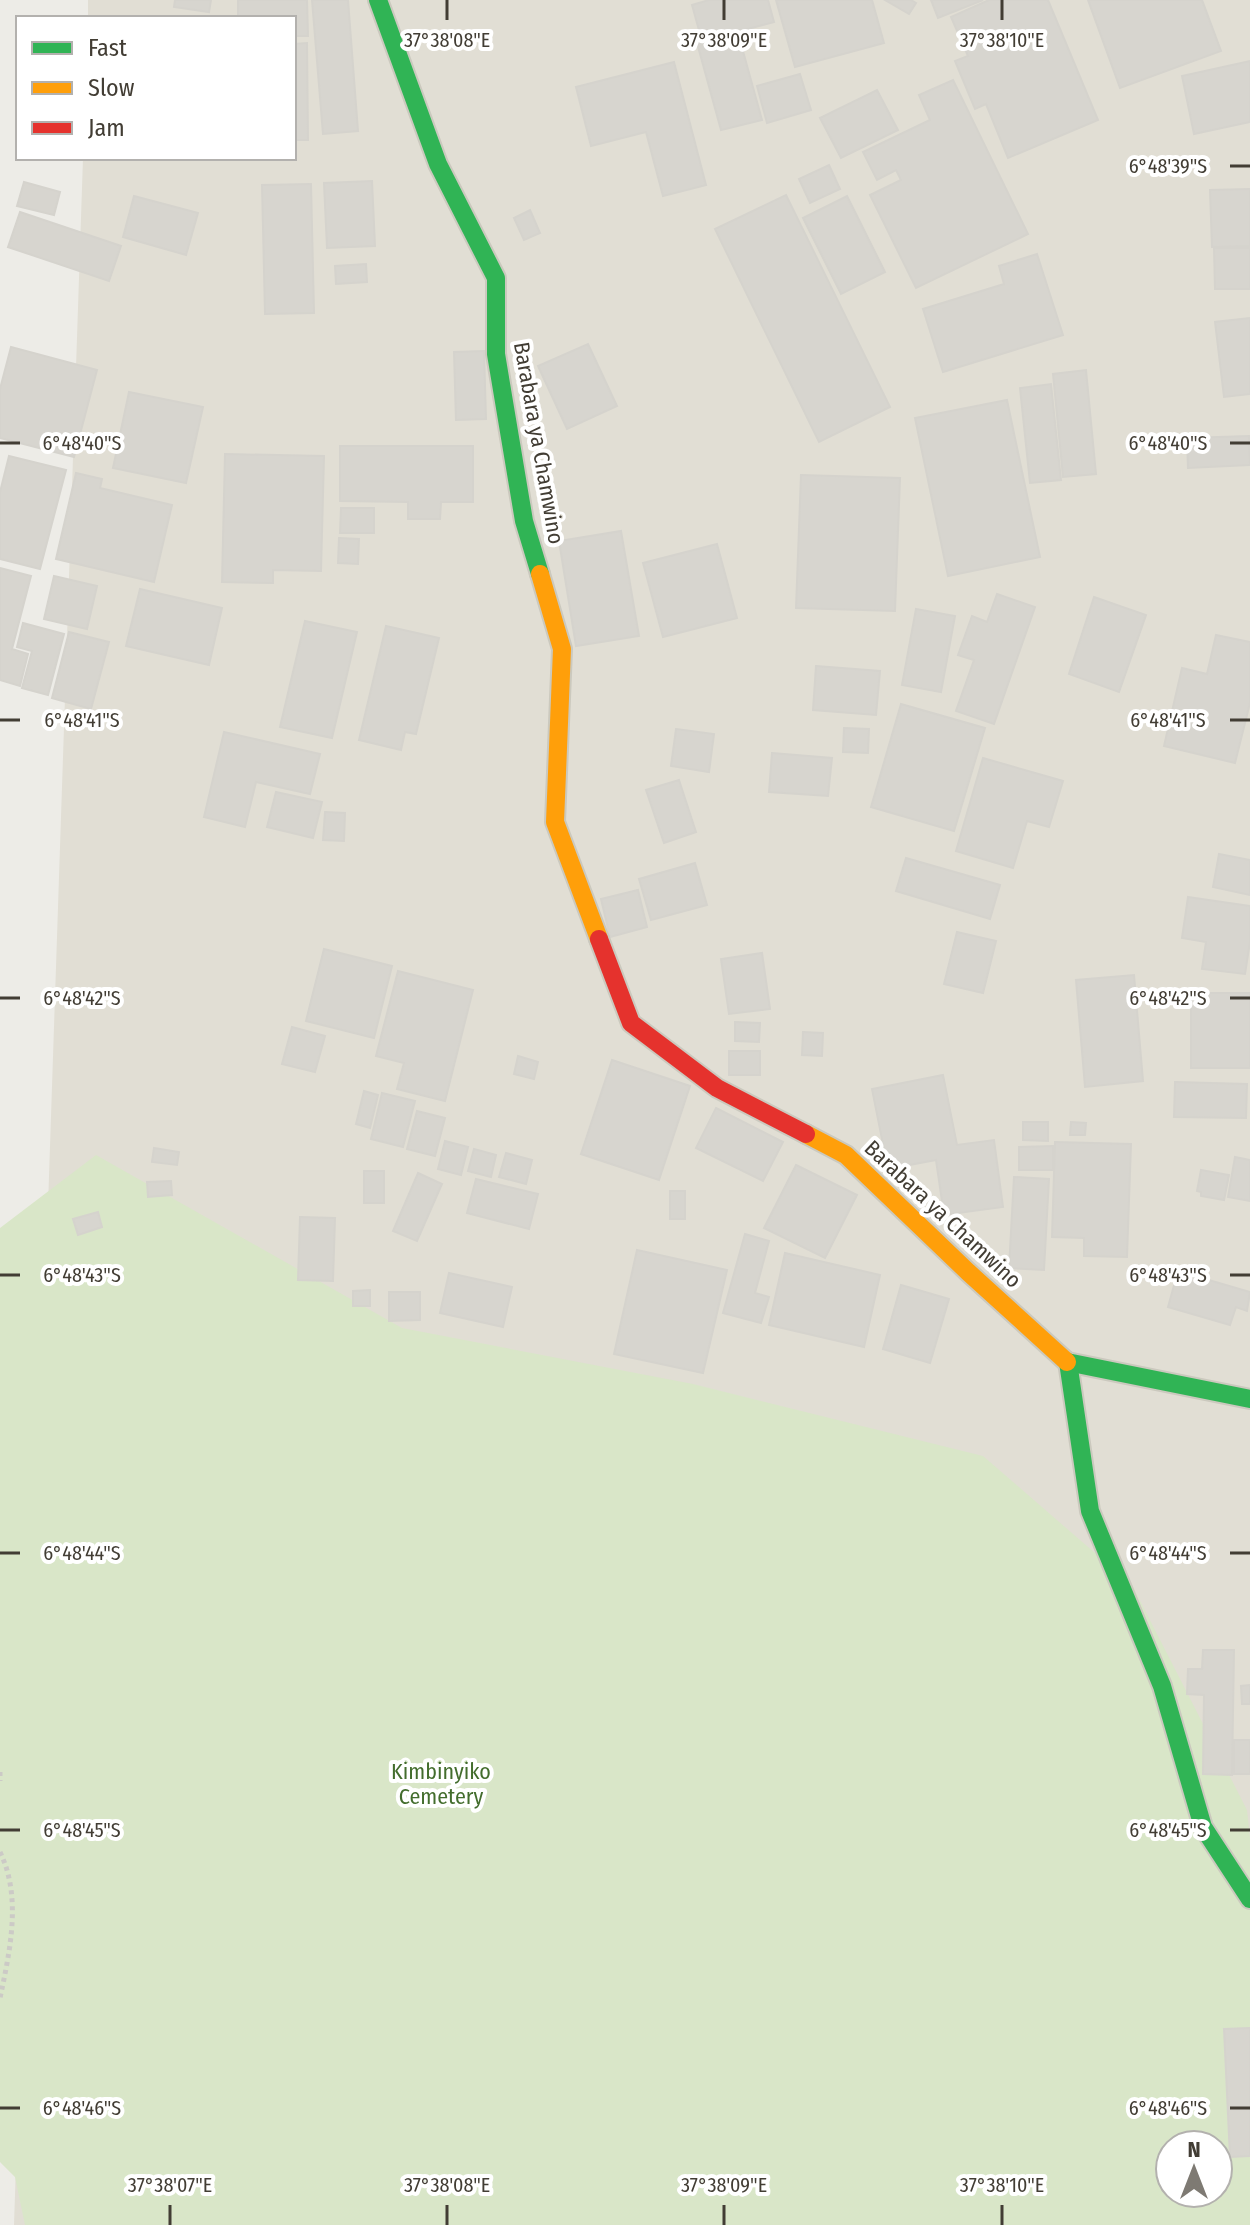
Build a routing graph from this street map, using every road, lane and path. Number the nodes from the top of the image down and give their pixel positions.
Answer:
1 (378, 0) edge
2 (1068, 1362) junction
3 (1250, 1399) edge
4 (0, 1772) edge
5 (0, 1781) edge
6 (0, 1852) edge
7 (1250, 1899) edge
8 (0, 1998) edge

1 - 2 street, Barabara ya Chamwino
2 - 3 street
2 - 7 street
4 - 5 path
6 - 8 path

